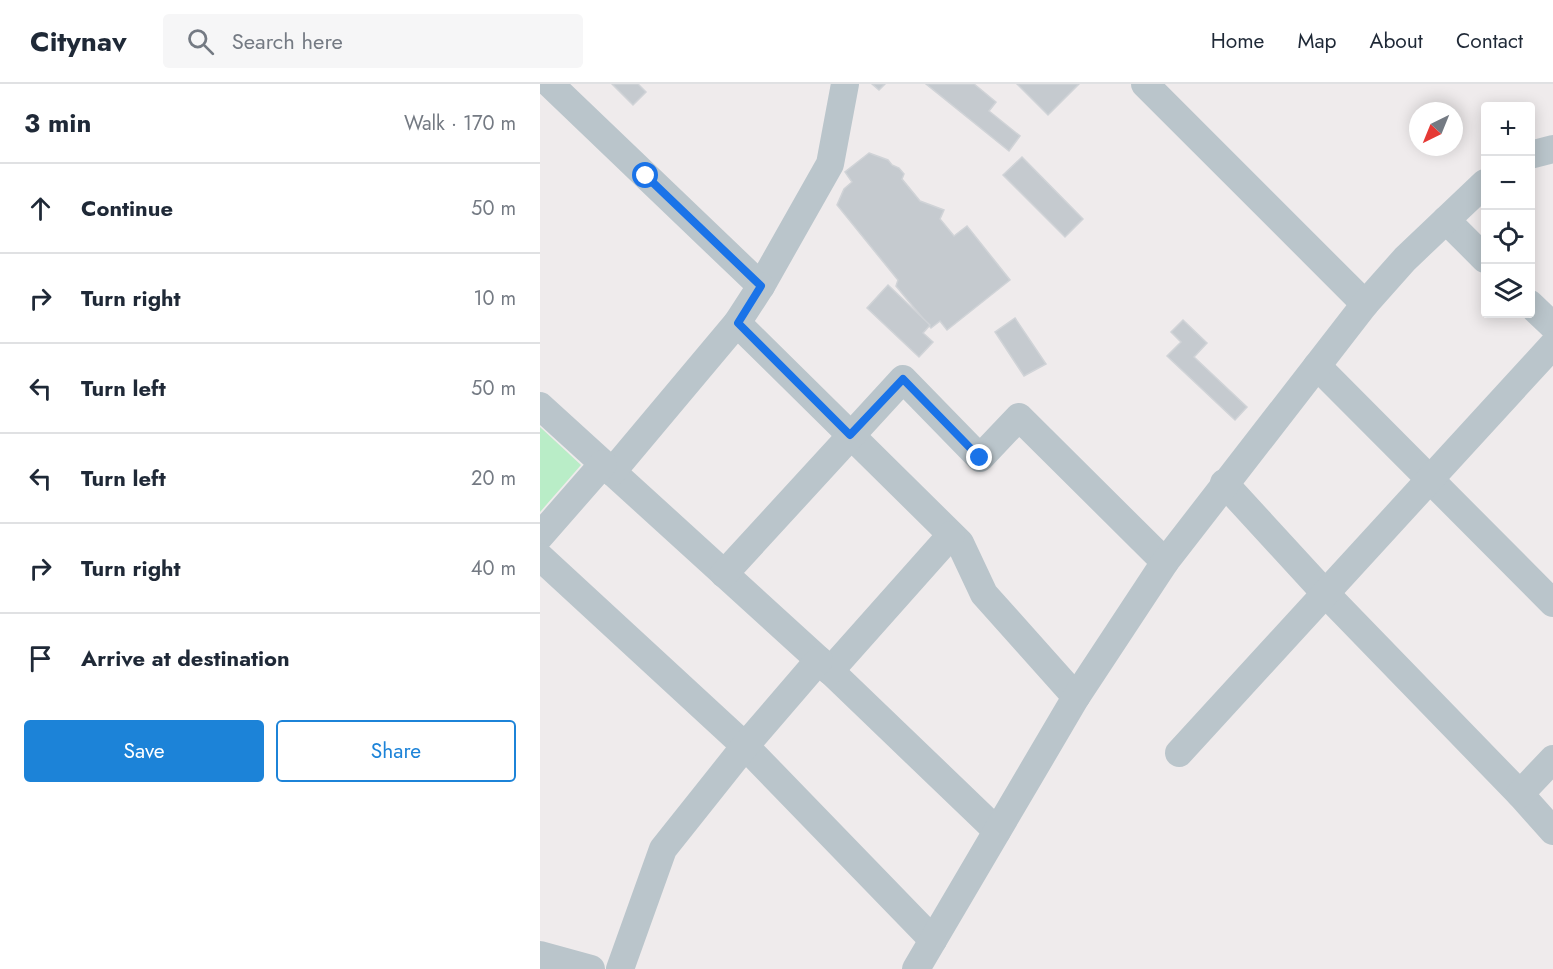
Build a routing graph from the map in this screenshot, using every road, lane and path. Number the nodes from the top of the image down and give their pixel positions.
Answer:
1 (550, 84) edge
2 (845, 84) edge
3 (1145, 84) edge
4 (1553, 149) edge
5 (1535, 154) edge
6 (1481, 187) edge
7 (1446, 220) junction
8 (1481, 255) edge
9 (761, 286) junction
10 (1365, 304) junction
11 (1535, 309) edge
12 (738, 323) junction
13 (1553, 326) edge
14 (1553, 345) edge
15 (1317, 366) junction
16 (540, 406) edge
17 (850, 435) junction
18 (608, 468) junction
19 (1431, 480) junction
20 (1224, 483) junction
21 (951, 535) junction
22 (540, 536) edge
23 (540, 557) edge
24 (1165, 562) junction
25 (724, 574) junction
26 (1325, 593) junction
27 (1553, 603) edge
28 (824, 666) junction
29 (1076, 697) junction
30 (745, 746) junction
31 (1179, 753) dead end
32 (1553, 759) edge
33 (1520, 794) junction
34 (998, 831) junction
35 (1553, 831) edge
36 (933, 940) junction
37 (540, 955) edge
38 (591, 969) edge
39 (620, 969) edge
40 (916, 969) edge

1 - 9 street
2 - 9 street
3 - 10 street
4 - 5 street
6 - 7 street
7 - 8 street
7 - 10 street
9 - 12 street
10 - 15 street
11 - 13 street
12 - 17 street
12 - 18 street
14 - 19 street
15 - 19 street
15 - 20 street
16 - 18 street
17 - 21 street
17 - 24 street
17 - 25 street
18 - 22 street
18 - 25 street
19 - 26 street
19 - 27 street
20 - 24 street
20 - 26 street
21 - 28 street
21 - 29 street
23 - 30 street
24 - 29 street
25 - 28 street
26 - 31 street
26 - 33 street
28 - 30 street
28 - 34 street
29 - 34 street
30 - 36 street
30 - 39 street
32 - 33 street
33 - 35 street
34 - 36 street
36 - 40 street
37 - 38 street

